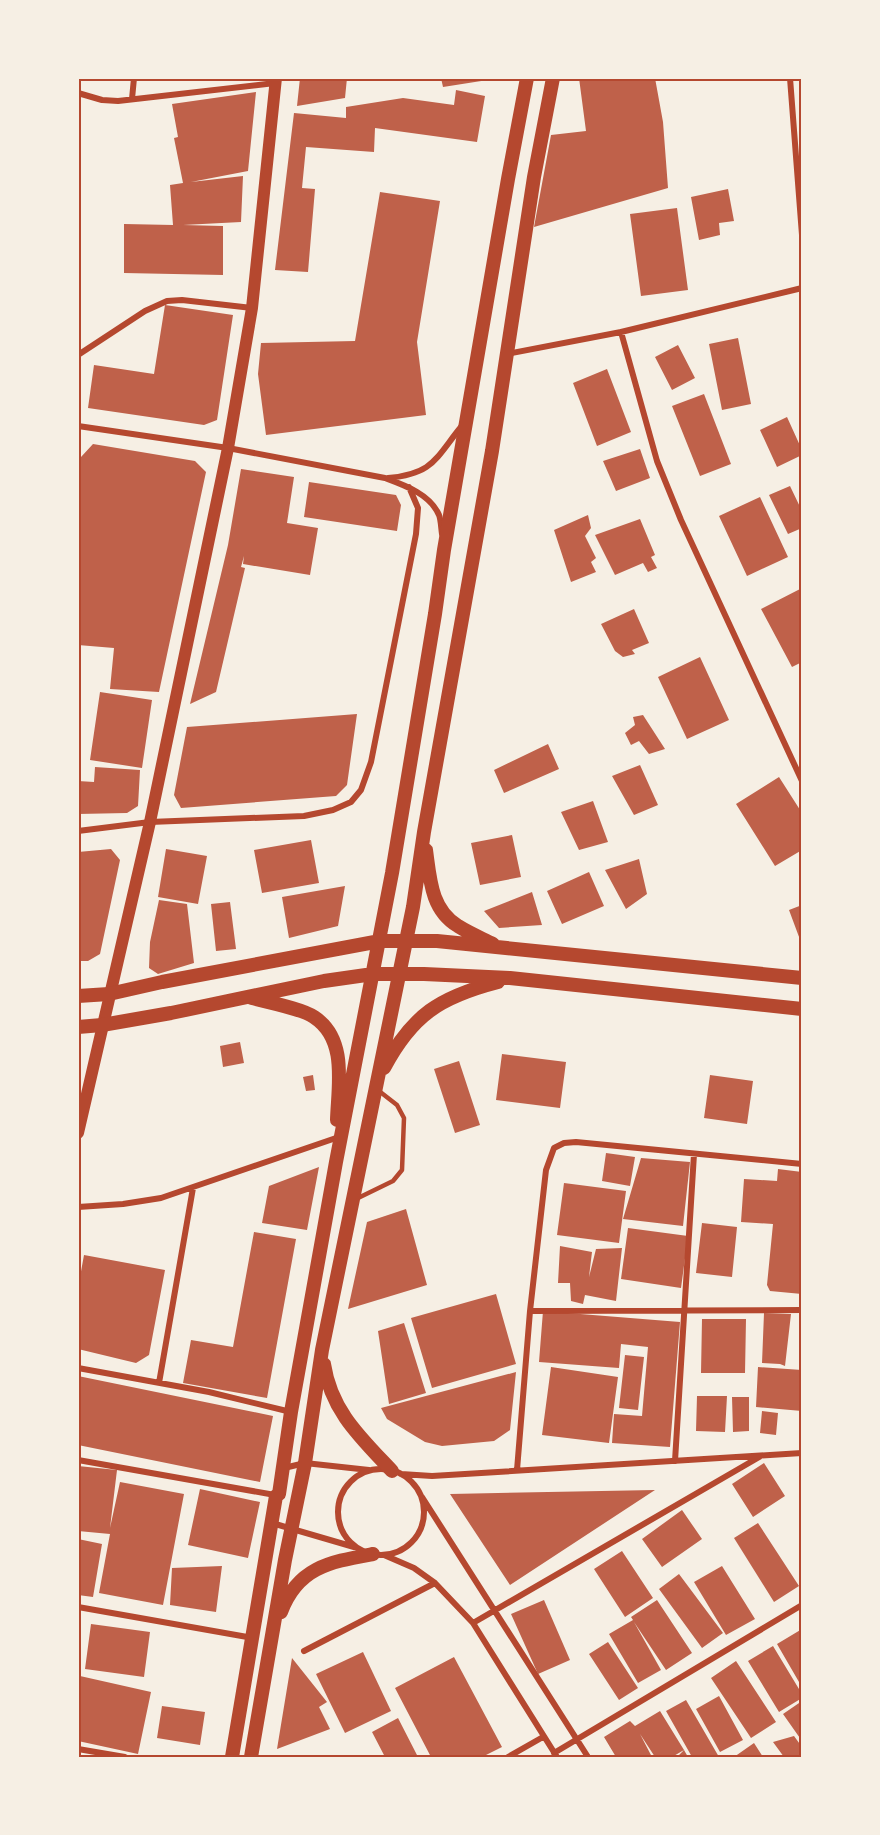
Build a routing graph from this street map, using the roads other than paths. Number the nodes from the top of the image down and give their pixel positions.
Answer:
1 (134, 78) edge
2 (527, 78) edge
3 (554, 78) edge
4 (790, 78) edge
5 (276, 81) edge
6 (78, 93) edge
7 (132, 99) junction
8 (802, 235) edge
9 (802, 288) edge
10 (252, 308) junction
11 (621, 332) junction
12 (78, 355) edge
13 (505, 355) junction
14 (468, 420) junction
15 (78, 426) edge
16 (228, 448) junction
17 (385, 478) junction
18 (409, 487) junction
19 (444, 549) junction
20 (802, 781) edge
21 (150, 822) junction
22 (78, 831) edge
23 (424, 832) junction
24 (406, 940) junction
25 (380, 941) junction
26 (500, 948) junction
27 (373, 974) junction
28 (399, 974) junction
29 (510, 978) junction
30 (802, 978) edge
31 (109, 994) junction
32 (78, 996) edge
33 (250, 997) junction
34 (802, 1009) edge
35 (102, 1025) junction
36 (78, 1027) edge
37 (375, 1085) junction
38 (78, 1133) edge
39 (336, 1138) junction
40 (694, 1154) junction
41 (336, 1162) junction
42 (802, 1164) edge
43 (193, 1188) junction
44 (351, 1202) junction
45 (78, 1207) edge
46 (685, 1309) junction
47 (802, 1310) edge
48 (530, 1311) junction
49 (322, 1350) junction
50 (78, 1368) edge
51 (159, 1383) junction
52 (291, 1412) junction
53 (802, 1453) edge
54 (764, 1454) junction
55 (78, 1460) edge
56 (675, 1461) junction
57 (305, 1463) junction
58 (284, 1468) junction
59 (372, 1470) junction
60 (517, 1470) junction
61 (397, 1472) junction
62 (276, 1496) junction
63 (422, 1497) junction
64 (272, 1523) junction
65 (292, 1527) junction
66 (358, 1548) junction
67 (378, 1555) junction
68 (435, 1583) junction
69 (802, 1605) edge
70 (78, 1607) edge
71 (494, 1610) junction
72 (473, 1623) junction
73 (272, 1637) junction
74 (254, 1638) junction
75 (304, 1651) dead end
76 (543, 1737) junction
77 (577, 1739) junction
78 (78, 1749) edge
79 (555, 1755) edge
80 (125, 1757) edge
81 (232, 1757) edge
82 (250, 1757) edge
83 (508, 1757) edge
84 (588, 1757) edge

1 - 7 street
2 - 14 main road
3 - 13 main road
4 - 8 street
5 - 7 street
5 - 10 main road
6 - 7 street
9 - 11 street
10 - 12 street
10 - 16 main road
11 - 13 street
11 - 20 street
13 - 23 main road
14 - 17 street
14 - 19 main road
15 - 16 street
16 - 17 street
16 - 21 main road
17 - 18 street
18 - 19 street
18 - 21 street
19 - 25 main road
21 - 22 street
21 - 31 main road
23 - 24 main road
23 - 26 main road
24 - 25 main road
24 - 26 main road
24 - 28 main road
25 - 27 main road
25 - 31 main road
26 - 30 main road
27 - 28 main road
27 - 33 main road
27 - 41 main road
28 - 29 main road
28 - 37 main road
29 - 34 main road
29 - 37 main road
31 - 32 main road
31 - 35 main road
33 - 35 main road
33 - 39 main road
35 - 36 main road
35 - 38 main road
37 - 44 main road
37 - 44 lane
39 - 41 main road
39 - 43 street
40 - 42 street
40 - 46 street
40 - 48 street
41 - 52 main road
43 - 45 street
43 - 51 street
44 - 49 main road
46 - 47 street
46 - 48 street
46 - 56 street
48 - 60 street
49 - 57 main road
49 - 61 main road
50 - 51 street
51 - 52 street
52 - 58 main road
53 - 54 street
54 - 56 street
54 - 71 street
55 - 62 street
56 - 60 street
57 - 58 street
57 - 59 street
57 - 65 main road
58 - 62 main road
59 - 61 street
59 - 66 street
60 - 61 street
61 - 63 street
62 - 64 main road
63 - 67 street
63 - 71 street
64 - 65 street
64 - 74 main road
65 - 66 street
65 - 73 main road
66 - 67 street
67 - 68 street
67 - 73 main road
68 - 72 street
68 - 75 street
69 - 77 street
70 - 74 street
71 - 72 street
71 - 77 street
72 - 76 street
73 - 82 main road
74 - 81 main road
76 - 79 street
76 - 83 street
77 - 79 street
77 - 84 street
78 - 80 street

